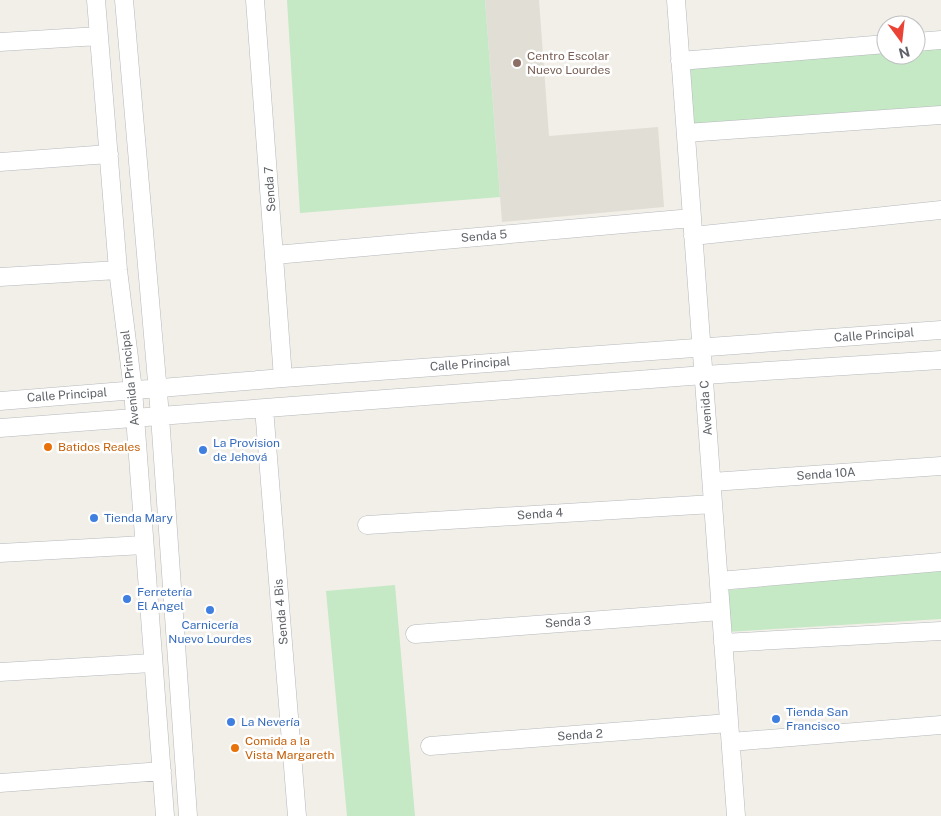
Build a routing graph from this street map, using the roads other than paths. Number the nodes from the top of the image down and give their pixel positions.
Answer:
1 (96, 0) edge
2 (124, 0) edge
3 (255, 0) edge
4 (676, 0) edge
5 (99, 36) junction
6 (941, 40) edge
7 (926, 41) edge
8 (0, 42) edge
9 (876, 45) edge
10 (680, 61) junction
11 (941, 115) edge
12 (686, 133) junction
13 (109, 154) junction
14 (0, 162) edge
15 (941, 210) edge
16 (692, 218) junction
17 (693, 236) junction
18 (275, 255) junction
19 (118, 270) junction
20 (0, 277) edge
21 (941, 330) edge
22 (702, 347) junction
23 (941, 360) edge
24 (704, 375) junction
25 (283, 378) junction
26 (158, 388) junction
27 (133, 390) junction
28 (0, 401) edge
29 (264, 408) junction
30 (160, 416) junction
31 (135, 417) junction
32 (0, 428) edge
33 (941, 466) edge
34 (712, 482) junction
35 (713, 504) junction
36 (367, 525) dead end
37 (144, 545) junction
38 (0, 554) edge
39 (941, 562) edge
40 (719, 581) junction
41 (721, 611) junction
42 (941, 631) edge
43 (415, 634) dead end
44 (723, 643) junction
45 (152, 663) junction
46 (0, 672) edge
47 (730, 723) junction
48 (941, 725) edge
49 (731, 742) junction
50 (430, 746) dead end
51 (162, 771) junction
52 (0, 783) edge
53 (165, 816) edge
54 (188, 816) edge
55 (297, 816) edge
56 (736, 816) edge

1 - 5 street, Avenida Principal
2 - 26 street, Avenida Principal
3 - 18 street, Senda 7
4 - 10 street, Avenida C
5 - 8 street
5 - 13 street, Avenida Principal
6 - 7 street
9 - 10 street
10 - 12 street, Avenida C
11 - 12 street
12 - 16 street, Avenida C
13 - 14 street
13 - 19 street, Avenida Principal
15 - 17 street
16 - 17 street, Avenida C
16 - 18 street, Senda 5
17 - 22 street, Avenida C
18 - 25 street, Senda 7
19 - 20 street
19 - 27 street, Avenida Principal
21 - 22 street, Calle Principal
22 - 24 street, Avenida C
22 - 25 street, Calle Principal
23 - 24 street
24 - 29 street
24 - 34 street, Avenida C
25 - 26 street, Calle Principal
26 - 27 street, Calle Principal
26 - 30 street, Avenida Principal
27 - 28 street, Calle Principal
27 - 31 street, Avenida Principal
29 - 30 street
29 - 55 street, Senda 4 Bis
30 - 31 street
30 - 54 street, Avenida Principal
31 - 32 street
31 - 37 street, Avenida Principal
33 - 34 street, Senda 10A
34 - 35 street, Avenida C
35 - 36 street, Senda 4
35 - 40 street, Avenida C
37 - 38 street
37 - 45 street, Avenida Principal
39 - 40 street
40 - 41 street, Avenida C
41 - 43 street, Senda 3
41 - 44 street, Avenida C
42 - 44 street
44 - 47 street, Avenida C
45 - 46 street
45 - 51 street, Avenida Principal
47 - 49 street, Avenida C
47 - 50 street, Senda 2
48 - 49 street
49 - 56 street, Avenida C
51 - 52 street
51 - 53 street, Avenida Principal

